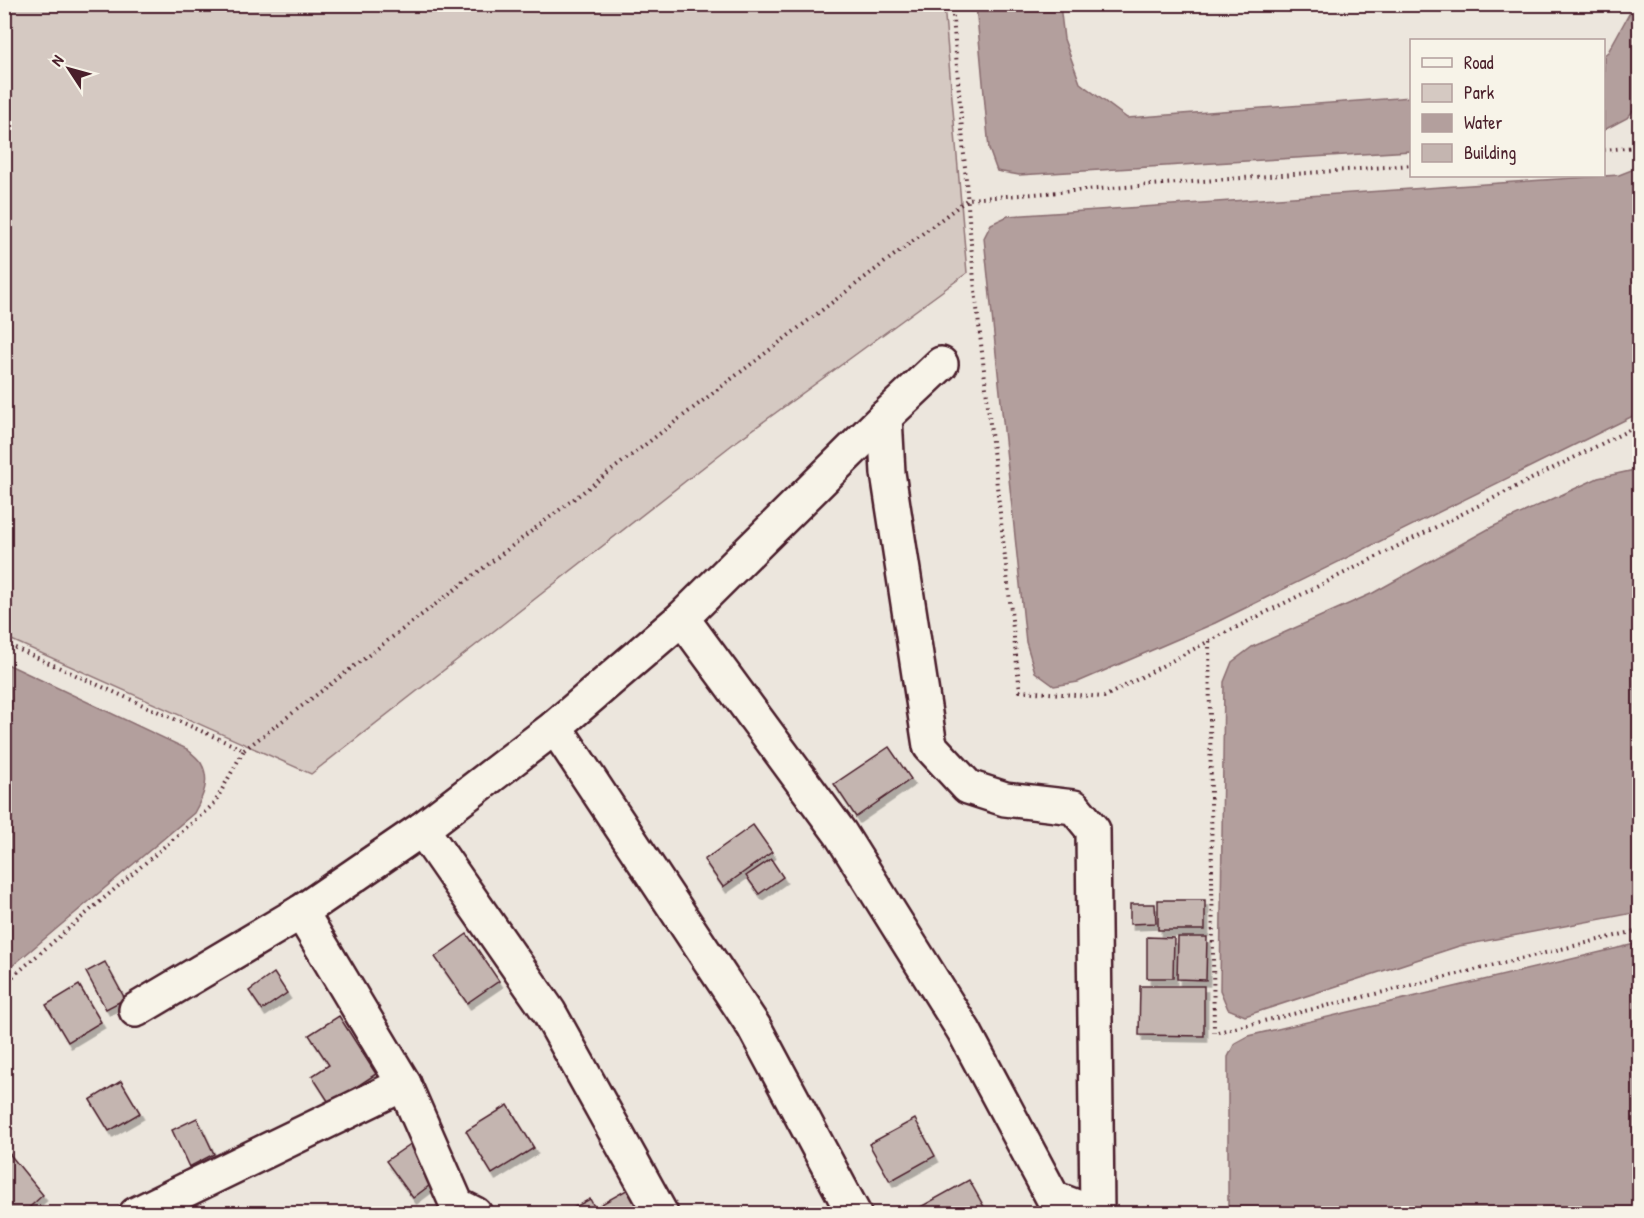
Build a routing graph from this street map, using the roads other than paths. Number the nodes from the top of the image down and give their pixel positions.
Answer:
1 (941, 364) dead end
2 (885, 417) junction
3 (682, 618) junction
4 (555, 727) junction
5 (422, 829) junction
6 (301, 912) junction
7 (136, 1010) dead end
8 (404, 1084) junction
9 (457, 1211) edge
10 (136, 1214) edge
11 (661, 1214) edge
12 (854, 1214) edge
13 (1096, 1214) edge

1 - 2 street
2 - 3 street
2 - 13 street
3 - 4 street
3 - 13 street
4 - 5 street
4 - 12 street
5 - 6 street
5 - 11 street
6 - 7 street
6 - 8 street
8 - 9 street
8 - 10 street

